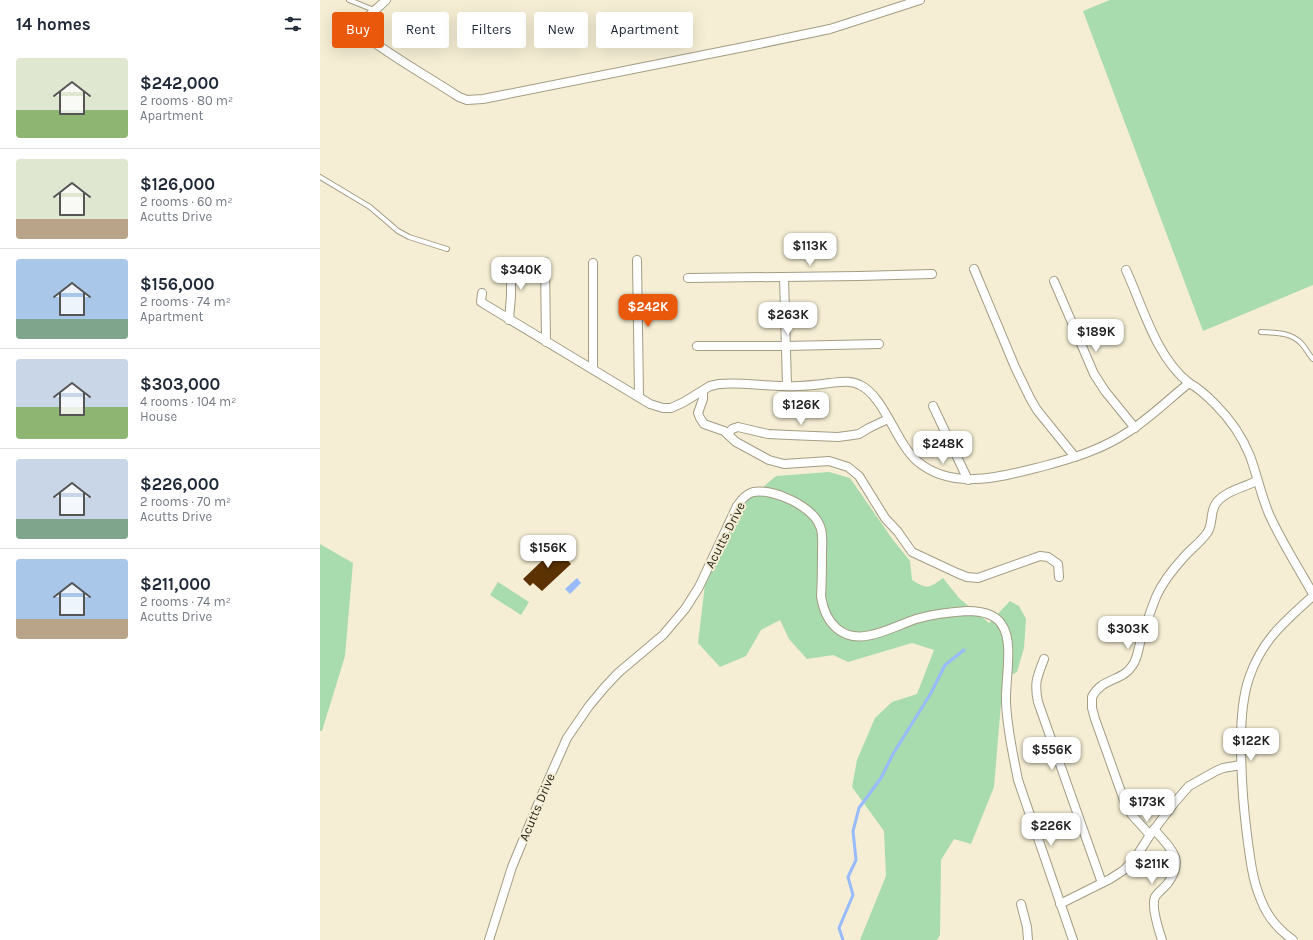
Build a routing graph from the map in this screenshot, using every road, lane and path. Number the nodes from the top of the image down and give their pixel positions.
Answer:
1 (349, 0) edge
2 (386, 0) edge
3 (920, 0) edge
4 (374, 11) junction
5 (320, 176) edge
6 (447, 249) dead end
7 (637, 260) dead end
8 (511, 262) dead end
9 (545, 262) dead end
10 (592, 262) dead end
11 (974, 269) dead end
12 (1126, 270) dead end
13 (932, 274) dead end
14 (784, 277) junction
15 (688, 278) dead end
16 (1054, 280) dead end
17 (482, 293) dead end
18 (509, 320) junction
19 (1261, 332) dead end
20 (546, 342) junction
21 (879, 344) dead end
22 (697, 346) dead end
23 (785, 346) junction
24 (1313, 359) edge
25 (593, 370) junction
26 (1189, 383) junction
27 (787, 386) junction
28 (703, 391) junction
29 (639, 396) junction
30 (934, 406) dead end
31 (888, 419) junction
32 (1135, 428) junction
33 (728, 434) junction
34 (1075, 457) junction
35 (968, 480) junction
36 (1257, 481) junction
37 (1059, 577) dead end
38 (1313, 595) edge
39 (1044, 659) dead end
40 (1241, 765) junction
41 (1152, 832) junction
42 (1102, 883) junction
43 (1021, 904) dead end
44 (1060, 904) junction
45 (489, 940) edge
46 (1028, 940) edge
47 (1073, 940) edge
48 (1162, 940) edge
49 (1292, 940) edge

1 - 4 lane
2 - 4 street
3 - 4 street
5 - 6 lane
7 - 29 street
8 - 18 street
9 - 20 street
10 - 25 street
11 - 34 street
12 - 26 street
13 - 14 street
14 - 15 street
14 - 23 street
16 - 32 street
17 - 18 street
18 - 20 street
19 - 24 lane
20 - 25 street
21 - 23 street
22 - 23 street
23 - 27 street
25 - 29 street
26 - 32 street
26 - 36 street
27 - 28 street
27 - 31 street
28 - 29 street
28 - 33 street
30 - 35 street
31 - 33 street
31 - 35 street
32 - 34 street
33 - 37 street
34 - 35 street
36 - 38 street
36 - 41 street
38 - 40 street
39 - 42 street
40 - 41 street
40 - 49 street
41 - 42 street
41 - 48 street
42 - 44 street
43 - 46 street
44 - 45 street, Acutts Drive
44 - 47 street, Acutts Drive

